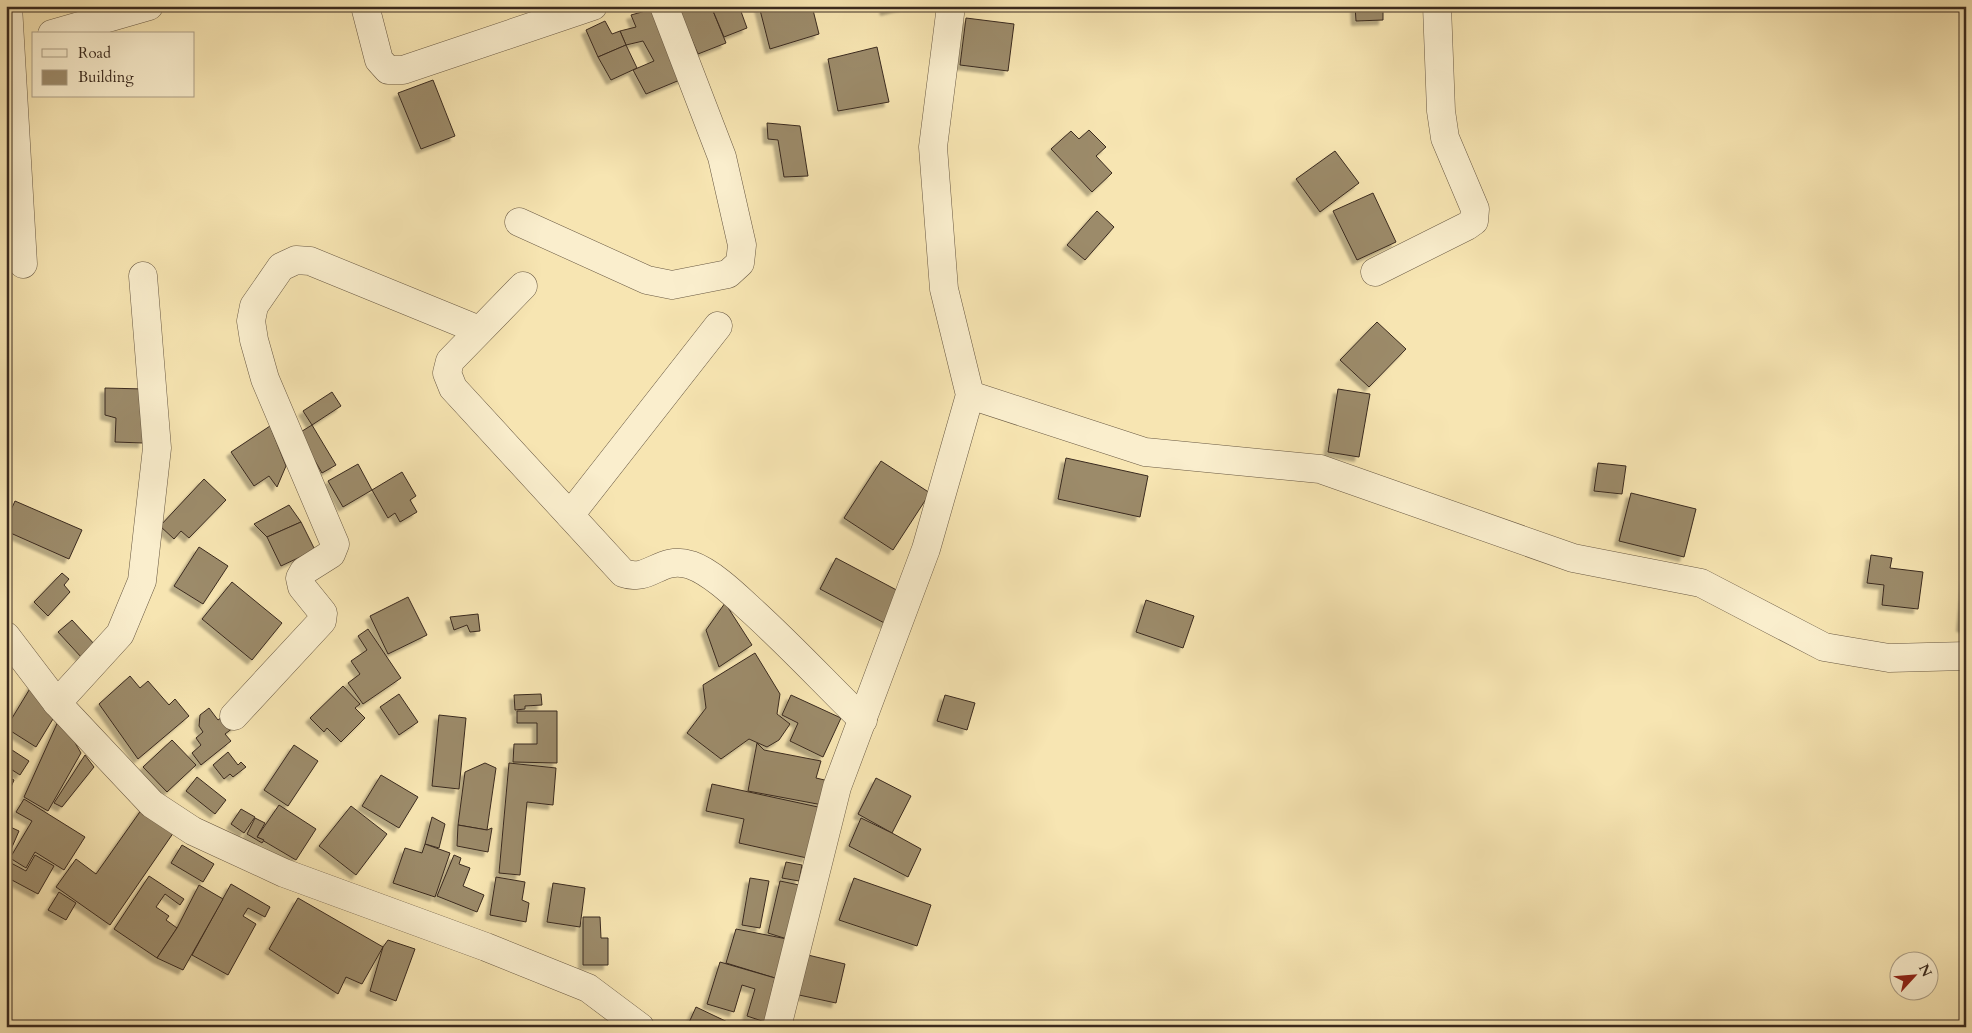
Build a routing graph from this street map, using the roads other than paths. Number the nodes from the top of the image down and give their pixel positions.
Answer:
1 (8, 6) edge
2 (149, 6) edge
3 (365, 6) edge
4 (593, 6) edge
5 (664, 6) edge
6 (951, 6) edge
7 (1436, 6) edge
8 (59, 32) edge
9 (22, 42) edge
10 (519, 222) dead end
11 (24, 264) dead end
12 (1375, 272) dead end
13 (143, 276) dead end
14 (523, 286) dead end
15 (718, 326) dead end
16 (479, 330) junction
17 (970, 395) junction
18 (570, 515) junction
19 (9, 646) edge
20 (1966, 656) edge
21 (57, 703) junction
22 (234, 716) dead end
23 (863, 720) junction
24 (640, 1027) edge
25 (777, 1027) edge

1 - 9 street
2 - 8 street
3 - 4 street
5 - 10 street
6 - 17 street
7 - 12 street
9 - 11 street
13 - 21 street
14 - 16 street
15 - 18 street
16 - 18 street
16 - 22 street
17 - 20 street
17 - 23 street
18 - 23 street
19 - 21 street
21 - 24 street
23 - 25 street

